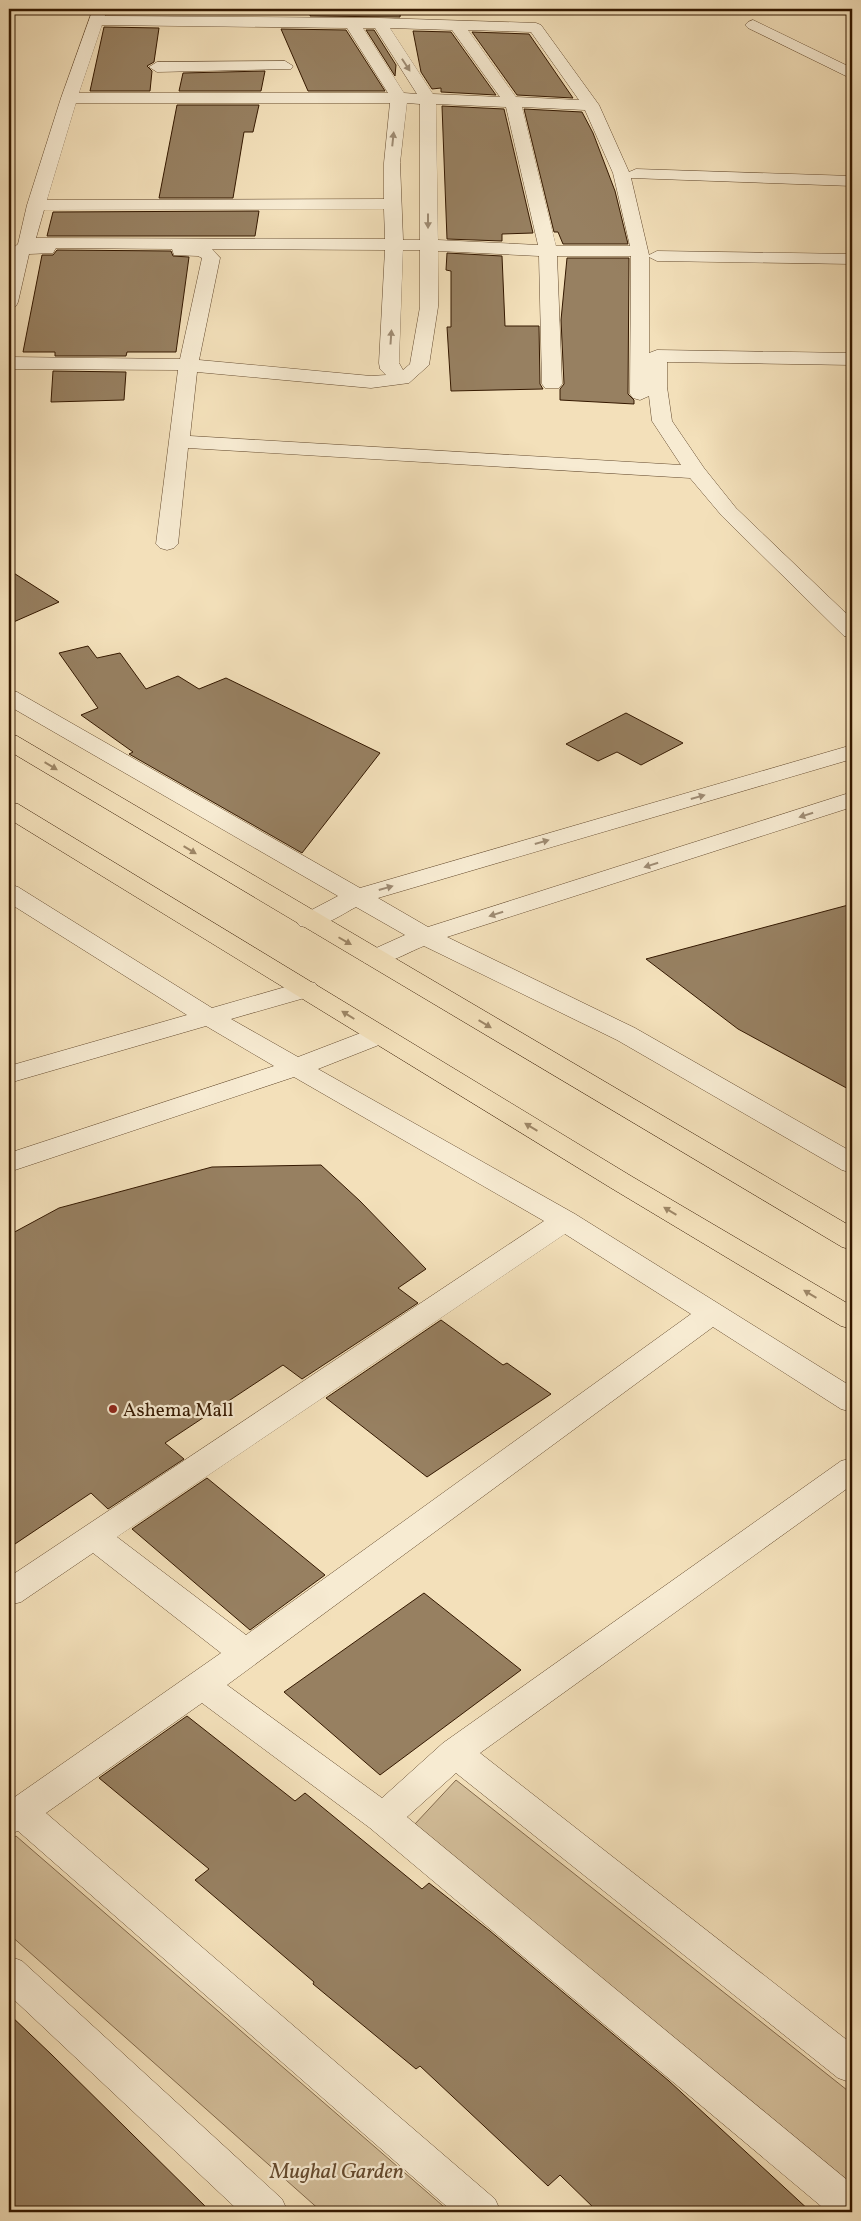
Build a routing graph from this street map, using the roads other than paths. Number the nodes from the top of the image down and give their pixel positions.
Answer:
1 (501, 9) edge
2 (97, 15) edge
3 (190, 15) edge
4 (416, 16) edge
5 (281, 18) edge
6 (352, 24) junction
7 (379, 24) junction
8 (753, 25) dead end
9 (456, 26) junction
10 (505, 27) junction
11 (554, 29) dead end
12 (285, 66) junction
13 (852, 74) edge
14 (69, 98) junction
15 (399, 98) junction
16 (154, 99) junction
17 (304, 99) junction
18 (428, 99) junction
19 (513, 104) junction
20 (591, 105) junction
21 (392, 163) junction
22 (428, 164) junction
23 (636, 174) junction
24 (852, 181) edge
25 (392, 204) junction
26 (36, 205) junction
27 (394, 245) junction
28 (428, 245) junction
29 (15, 249) edge
30 (548, 251) junction
31 (649, 253) junction
32 (852, 259) edge
33 (9, 302) edge
34 (429, 307) junction
35 (393, 308) junction
36 (657, 320) dead end
37 (852, 359) edge
38 (9, 363) edge
39 (188, 365) junction
40 (402, 379) junction
41 (552, 384) dead end
42 (640, 394) dead end
43 (179, 441) junction
44 (696, 472) junction
45 (167, 544) dead end
46 (852, 631) edge
47 (9, 697) edge
48 (9, 741) edge
49 (852, 752) edge
50 (852, 799) edge
51 (9, 809) edge
52 (9, 892) edge
53 (356, 896) junction
54 (309, 921) junction
55 (425, 936) junction
56 (374, 958) junction
57 (306, 989) junction
58 (210, 1018) junction
59 (380, 1035) junction
60 (298, 1067) junction
61 (14, 1071) edge
62 (9, 1163) edge
63 (852, 1164) edge
64 (565, 1221) junction
65 (852, 1240) edge
66 (712, 1313) junction
67 (852, 1319) edge
68 (852, 1401) edge
69 (852, 1469) edge
70 (93, 1535) junction
71 (9, 1593) edge
72 (245, 1654) junction
73 (202, 1685) junction
74 (455, 1753) junction
75 (15, 1816) edge
76 (383, 1818) junction
77 (9, 1972) edge
78 (852, 2066) edge
79 (852, 2208) edge
80 (268, 2212) edge
81 (481, 2212) edge

1 - 10 street
2 - 3 street
2 - 14 street
3 - 5 street
4 - 7 street
4 - 9 street
5 - 6 street
5 - 12 street
6 - 7 street
6 - 15 street
7 -> 18 street
8 - 13 street
9 - 10 street
9 - 19 street
10 - 20 street
11 - 23 street
12 - 16 street
12 - 17 street
14 - 16 street
14 - 26 street
15 - 17 street
15 - 18 street
21 -> 15 street
16 - 17 street
18 - 19 street
18 - 22 street
19 - 20 street
19 - 30 street
20 - 31 street
21 - 22 street
21 - 25 street
22 -> 28 street
23 - 24 street
23 - 31 street
25 - 26 street
25 - 27 street
26 - 27 street
27 - 28 street
27 - 35 street
28 - 30 street
28 - 34 street
29 - 33 street
29 - 39 street
30 - 31 street
30 - 41 street
31 - 32 street
31 - 36 street
31 - 42 street
34 - 35 street
34 - 40 street
40 -> 35 street
37 - 44 street
38 - 39 street
39 - 40 street
39 - 43 street
43 - 44 street
43 - 45 street
44 - 46 street
47 - 53 street
48 -> 54 main road
53 -> 49 street
50 -> 55 street
51 - 57 main road
52 - 58 street
53 - 54 street
53 - 55 street
54 -> 56 main road
55 - 56 street
55 - 63 street
56 -> 65 main road
57 - 58 street
59 -> 57 main road
58 - 60 street
58 - 61 street
59 - 60 street
67 -> 59 main road
60 - 62 street
60 - 64 street
64 - 66 street
64 - 70 street
66 - 68 street
66 - 72 street
69 - 74 street
70 - 71 street
70 - 72 street
72 - 73 street
73 - 75 street
73 - 76 street
74 - 76 street
74 - 78 street
75 - 81 street
76 - 79 street
77 - 80 street

